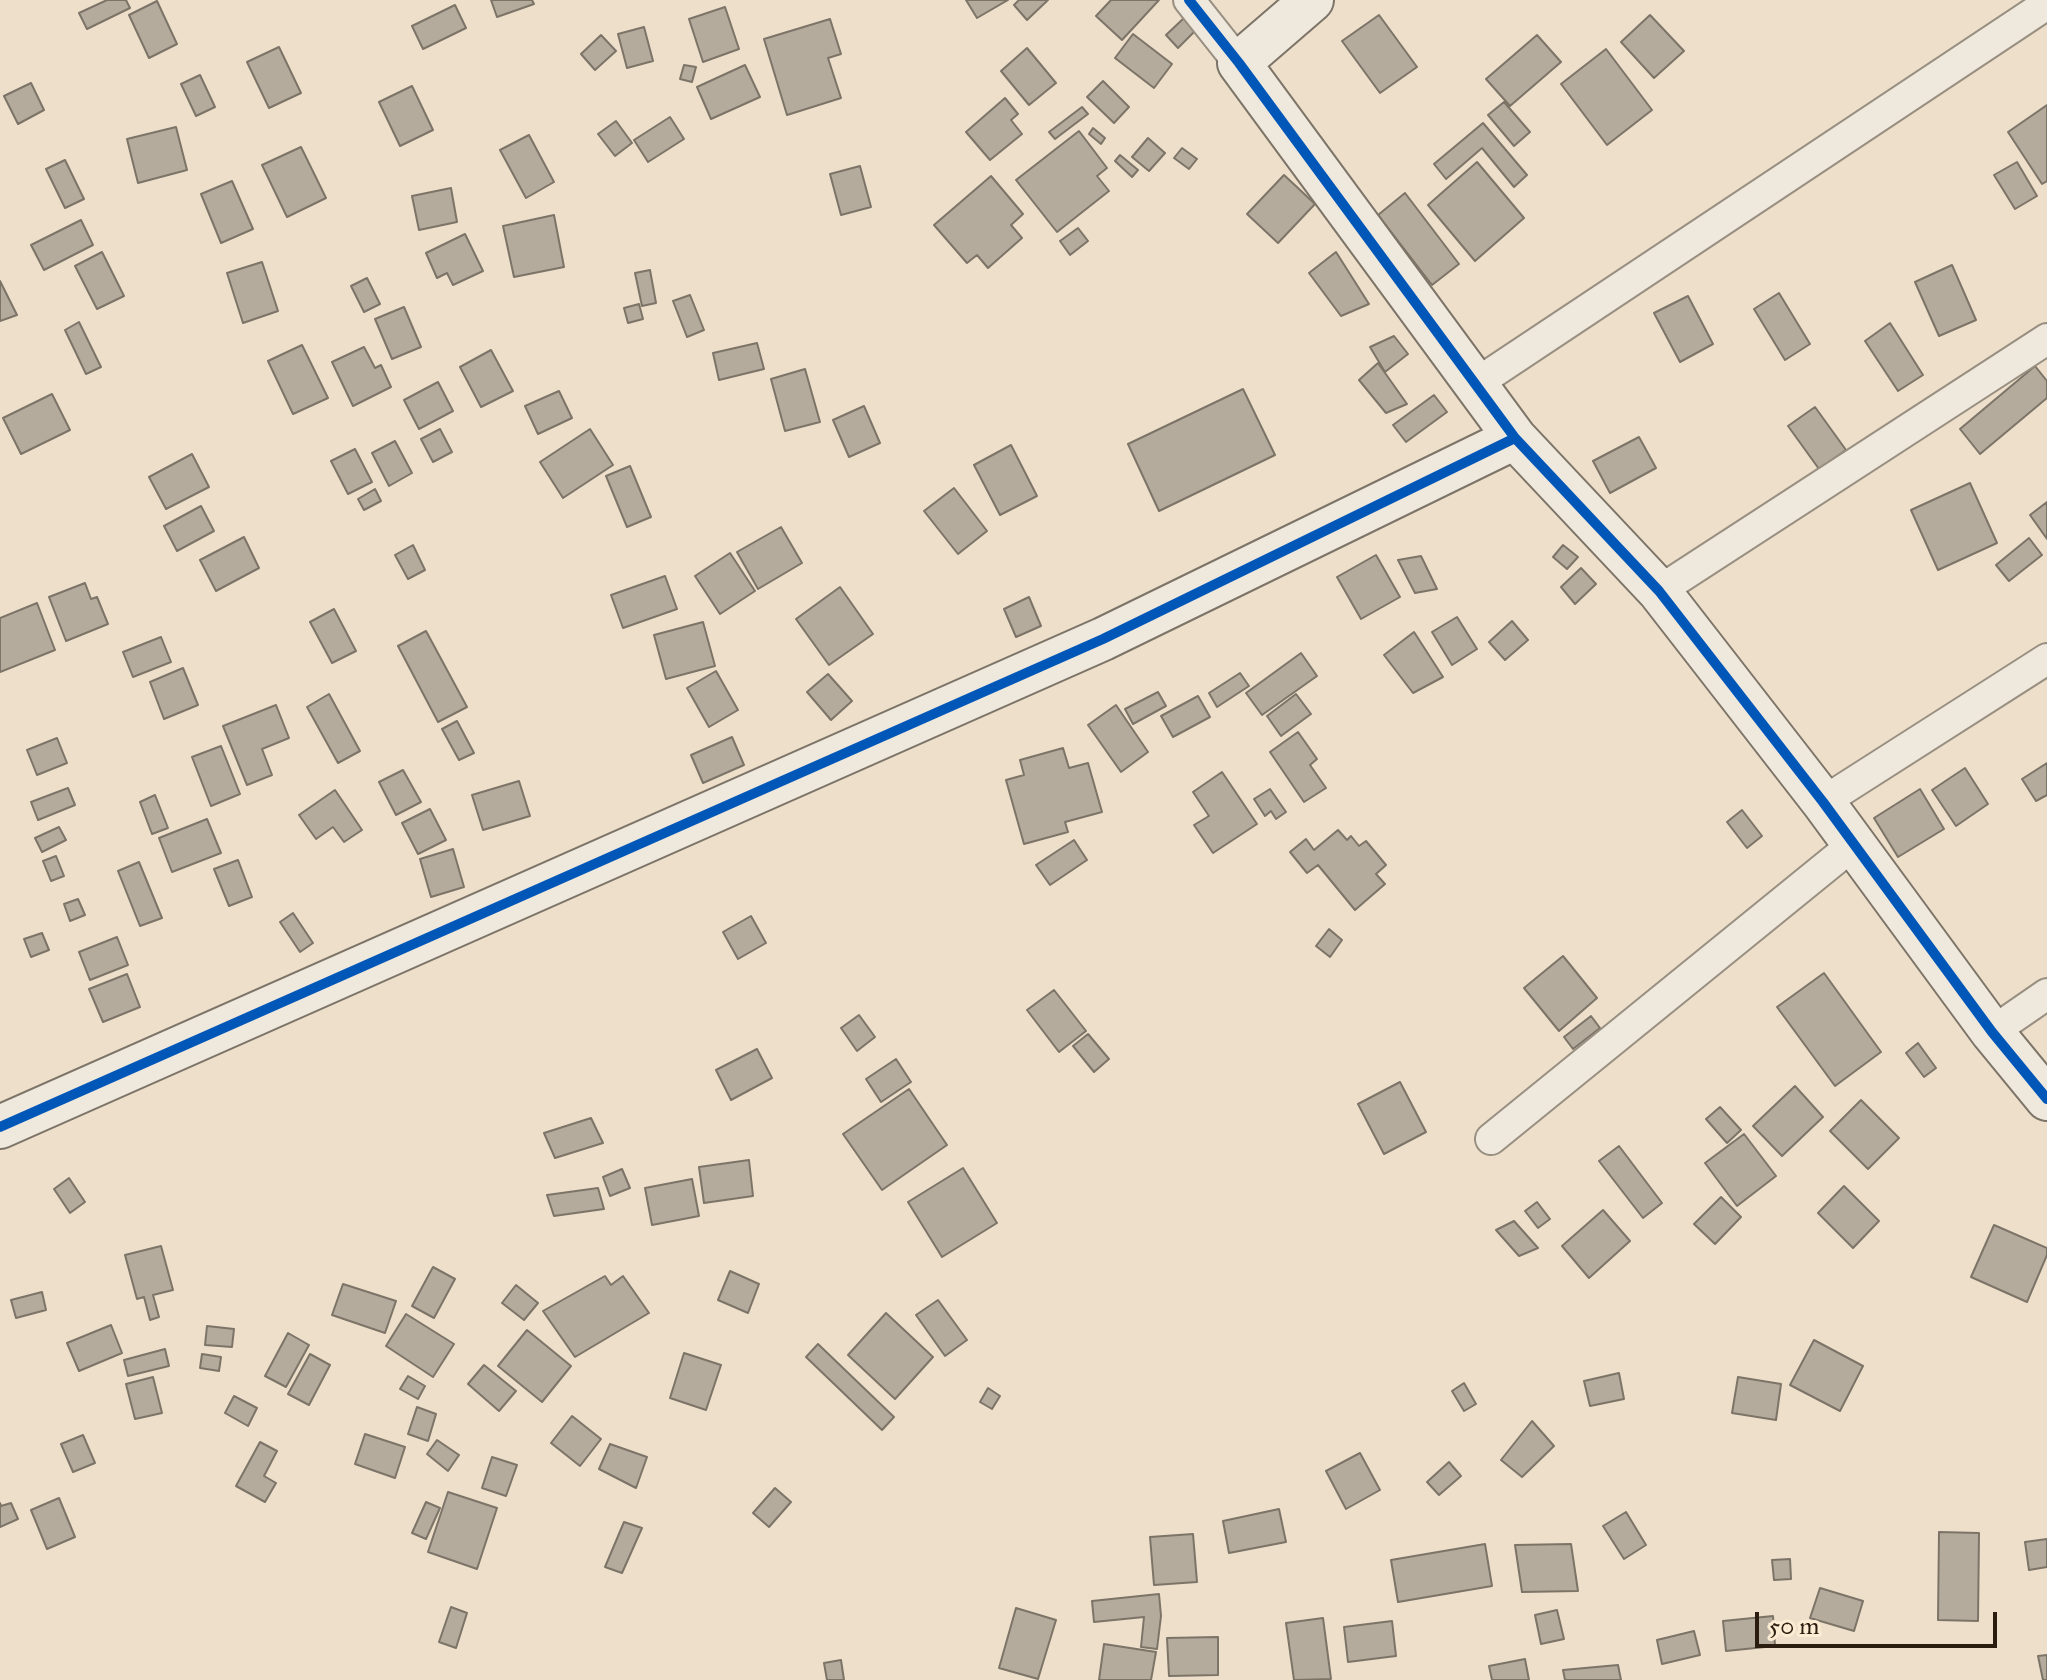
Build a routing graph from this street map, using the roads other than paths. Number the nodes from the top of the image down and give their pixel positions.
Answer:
1 (1189, 0) edge
2 (1312, 0) edge
3 (2047, 4) edge
4 (1239, 63) junction
5 (2047, 339) edge
6 (1474, 385) junction
7 (1515, 438) junction
8 (1659, 591) junction
9 (2047, 659) edge
10 (1823, 802) junction
11 (1854, 844) junction
12 (2047, 994) edge
13 (1992, 1032) junction
14 (2047, 1099) edge
15 (0, 1127) edge
16 (1491, 1139) dead end

1 - 4 street
2 - 4 street
3 - 6 street
4 - 6 street
5 - 8 street
6 - 7 street
7 - 8 street
7 - 15 street
8 - 10 street
9 - 10 street
10 - 11 street
11 - 13 street
11 - 16 street
12 - 13 street
13 - 14 street

